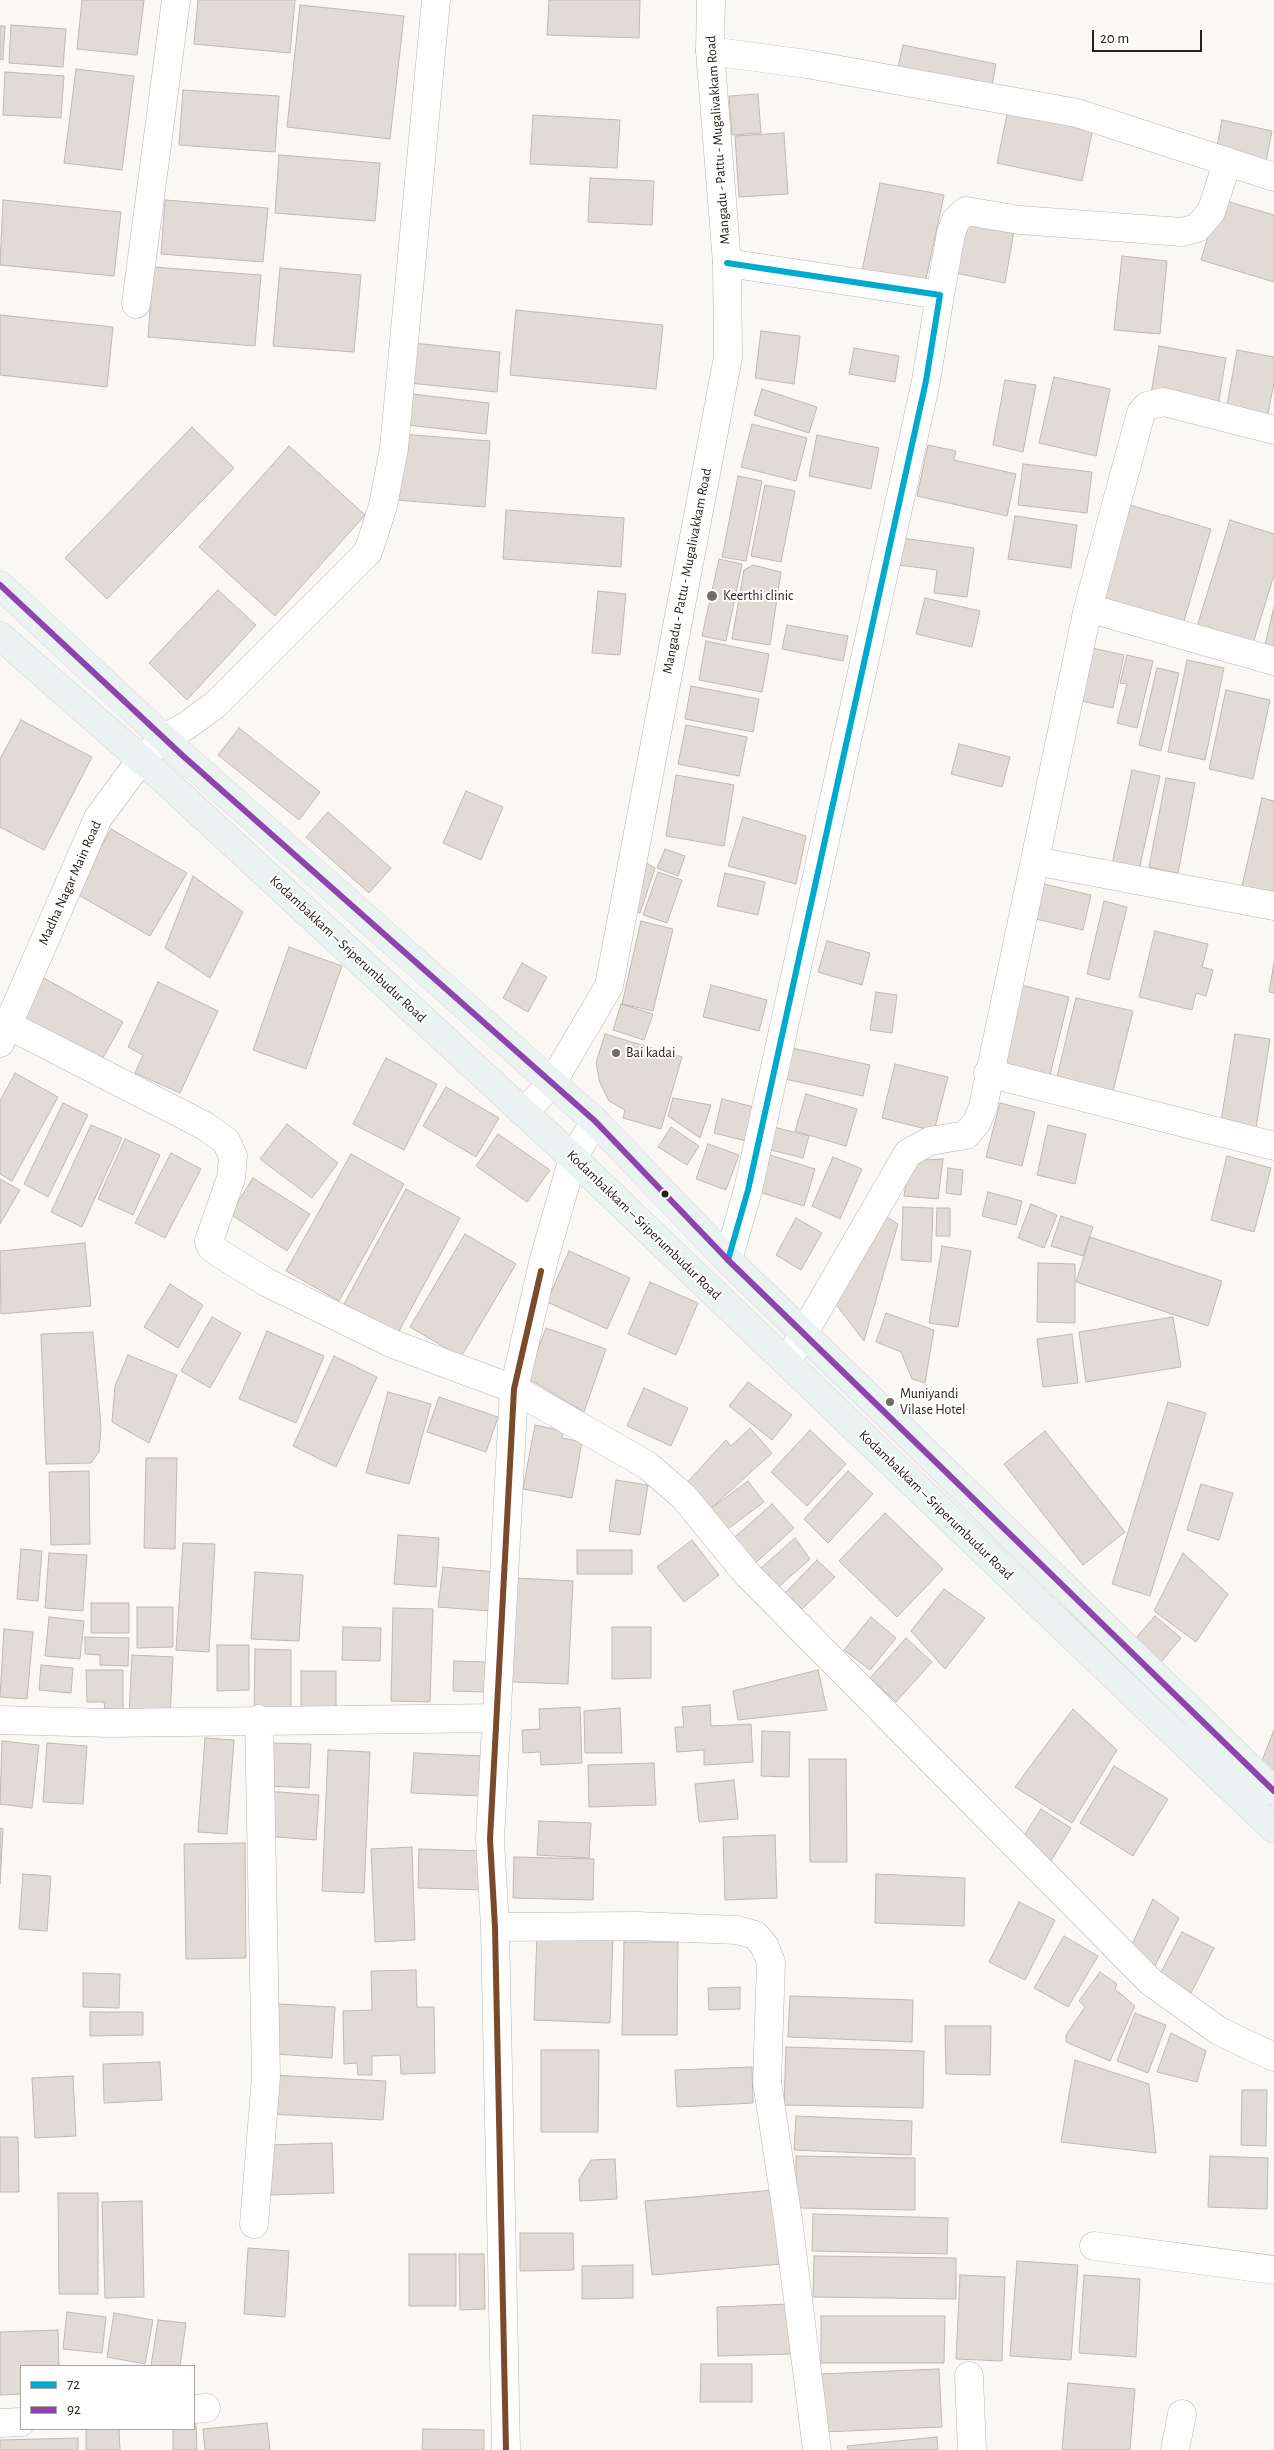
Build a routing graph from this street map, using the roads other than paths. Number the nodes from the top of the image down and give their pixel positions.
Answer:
1 (176, 0) edge
2 (436, 0) edge
3 (711, 0) edge
4 (710, 51) junction
5 (1227, 163) junction
6 (1274, 178) edge
7 (727, 263) junction
8 (940, 295) junction
9 (136, 304) dead end
10 (1274, 430) edge
11 (0, 585) edge
12 (1088, 608) junction
13 (0, 636) edge
14 (1274, 661) edge
15 (164, 738) junction
16 (140, 760) junction
17 (1035, 861) junction
18 (1274, 906) edge
19 (4, 1034) edge
20 (988, 1073) junction
21 (552, 1083) junction
22 (524, 1112) junction
23 (595, 1121) junction
24 (1274, 1146) edge
25 (574, 1158) junction
26 (728, 1260) junction
27 (803, 1331) junction
28 (787, 1362) junction
29 (514, 1388) junction
30 (497, 1718) junction
31 (259, 1719) junction
32 (0, 1720) edge
33 (1274, 1791) edge
34 (1274, 1829) edge
35 (495, 1927) junction
36 (1274, 2057) edge
37 (254, 2224) dead end
38 (1094, 2246) dead end
39 (1274, 2270) edge
40 (969, 2376) dead end
41 (1182, 2414) dead end
42 (20, 2422) edge
43 (0, 2423) edge
44 (506, 2450) edge
45 (817, 2450) edge
46 (972, 2450) edge
47 (1175, 2450) edge

1 - 9 street
2 - 15 street, Madha Nagar Main Road
3 - 4 street, Mangadu - Pattu - Mugalivakkam Road
4 - 5 street
4 - 7 street, Mangadu - Pattu - Mugalivakkam Road
5 - 6 street
5 - 8 street
7 - 8 street
7 - 21 street, Mangadu - Pattu - Mugalivakkam Road
8 - 26 street
10 - 12 street
11 - 15 main road
12 - 14 street
12 - 17 street
13 - 16 main road, Kodambakkam – Sriperumbudur Road
15 - 16 street, Madha Nagar Main Road
15 - 21 main road
16 - 19 street, Madha Nagar Main Road
16 - 22 main road, Kodambakkam – Sriperumbudur Road
17 - 18 street
17 - 20 street
19 - 29 street
20 - 24 street
20 - 27 street
21 - 22 street, Mangadu - Pattu - Mugalivakkam Road
21 - 23 main road
22 - 25 main road, Kodambakkam – Sriperumbudur Road
23 - 25 street
23 - 26 main road
25 - 28 main road, Kodambakkam – Sriperumbudur Road
25 - 29 street
26 - 27 main road
27 - 28 street
27 - 33 main road
28 - 34 main road, Kodambakkam – Sriperumbudur Road
29 - 30 street
29 - 36 street
30 - 31 street
30 - 35 street
31 - 32 street
31 - 37 street
35 - 44 street
35 - 45 street
38 - 39 street
40 - 46 street
41 - 47 street
42 - 43 street

